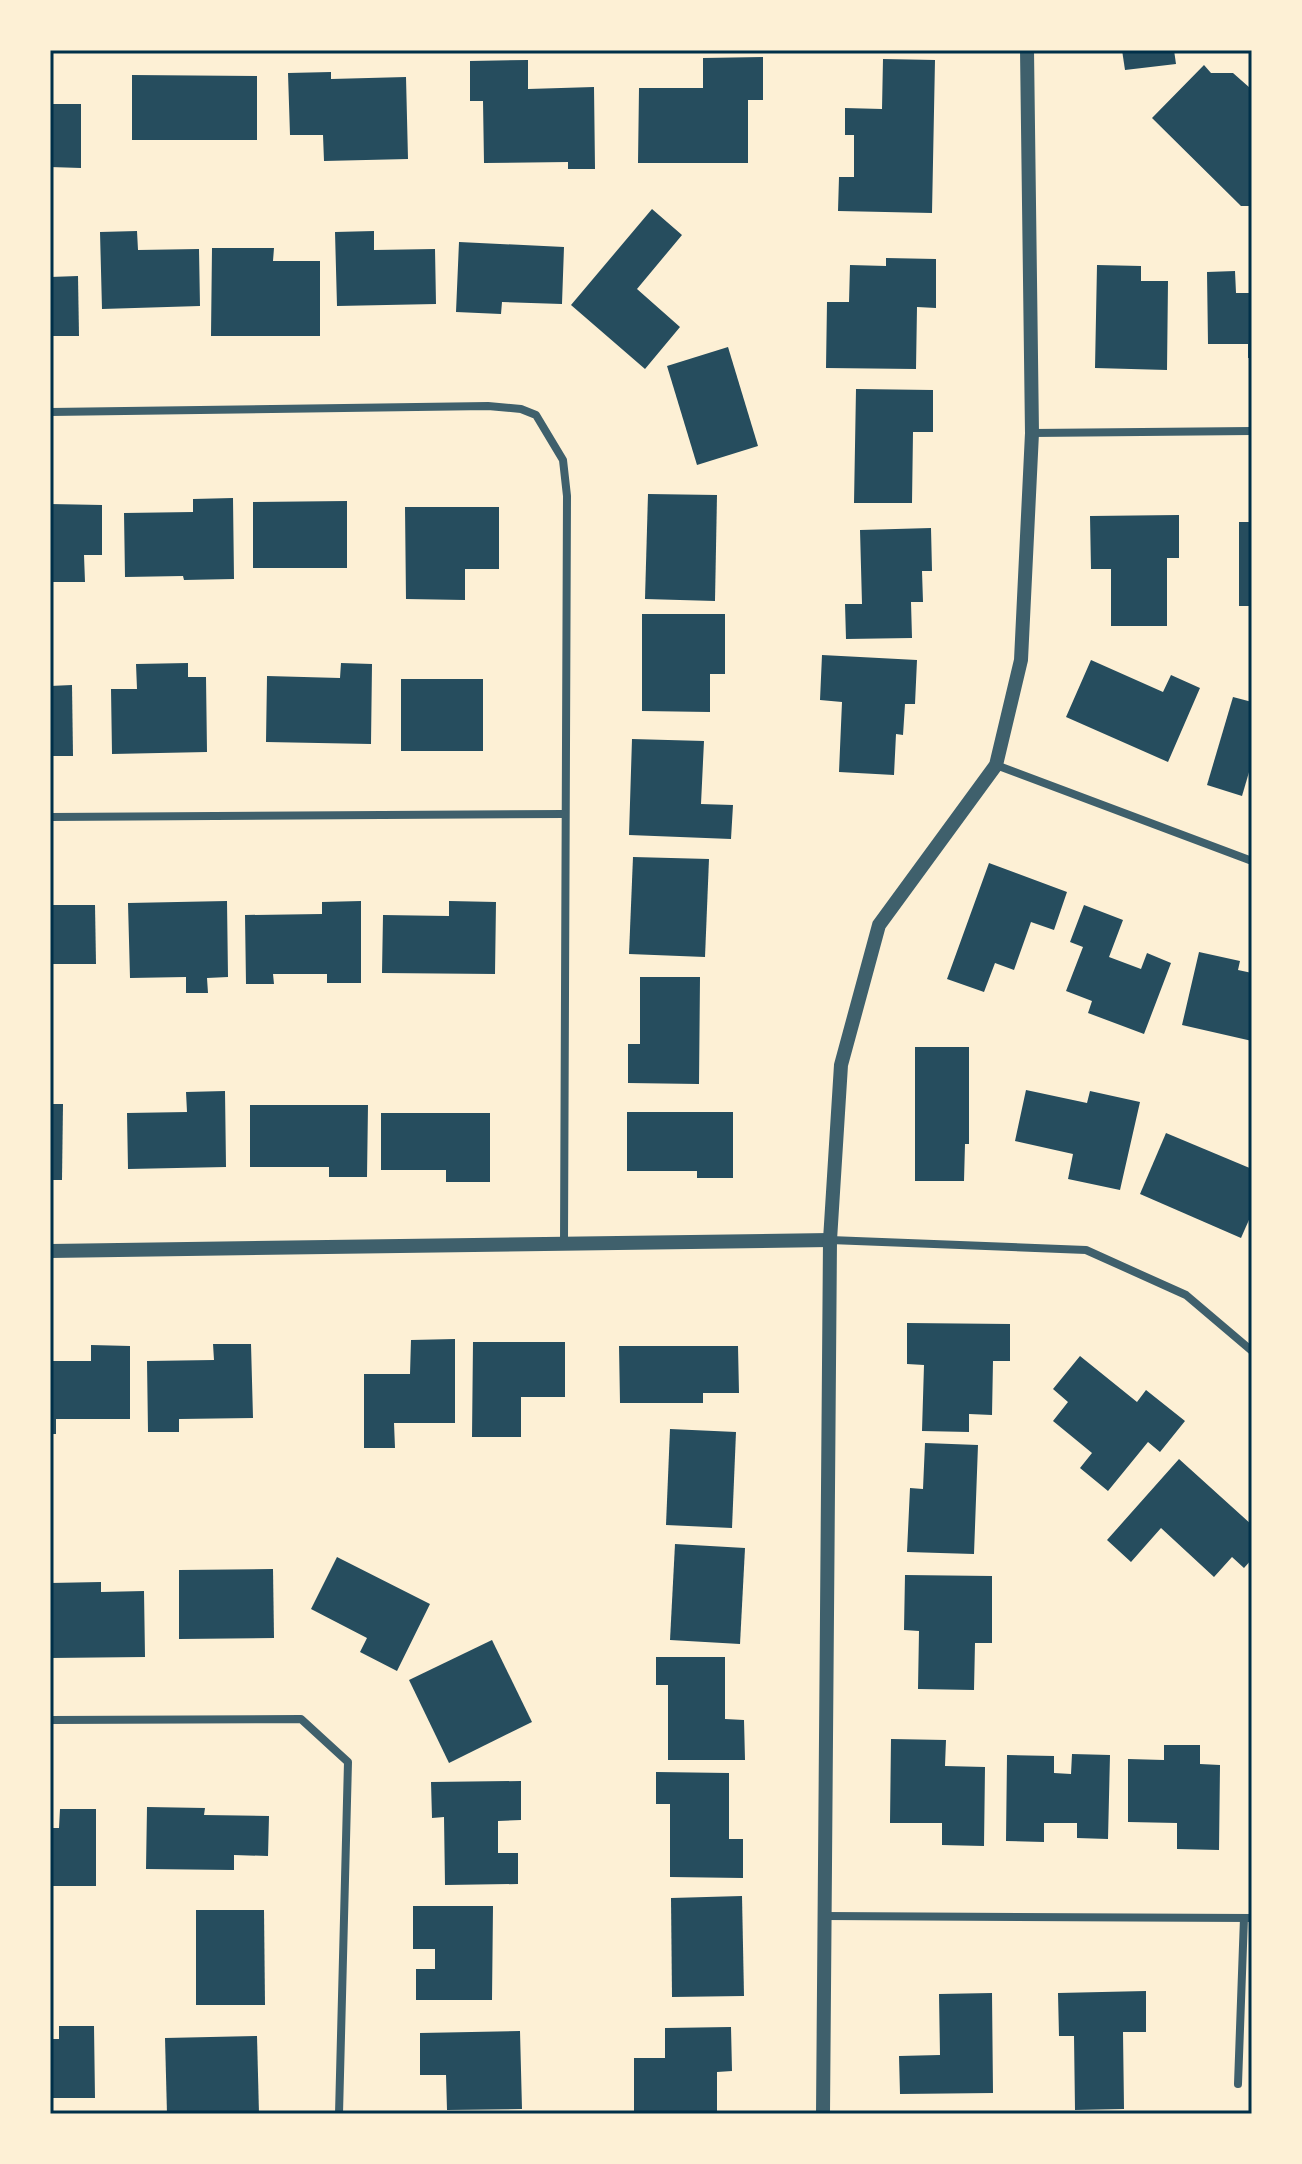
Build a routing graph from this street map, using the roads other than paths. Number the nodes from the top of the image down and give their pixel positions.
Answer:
1 (1027, 50) edge
2 (50, 412) edge
3 (1252, 431) edge
4 (1032, 433) junction
5 (996, 765) junction
6 (564, 814) junction
7 (50, 817) edge
8 (1252, 861) edge
9 (830, 1240) junction
10 (564, 1242) junction
11 (50, 1251) edge
12 (1252, 1351) edge
13 (50, 1720) edge
14 (824, 1916) junction
15 (1248, 1918) edge
16 (1238, 2084) dead end
17 (339, 2114) edge
18 (823, 2114) edge

1 - 4 street
2 - 6 street
3 - 4 street
4 - 5 street
5 - 8 street
5 - 9 street
6 - 7 street
6 - 10 street
9 - 10 street
9 - 12 street
9 - 14 street
10 - 11 street
13 - 17 street
14 - 15 street
14 - 18 street
15 - 16 street

